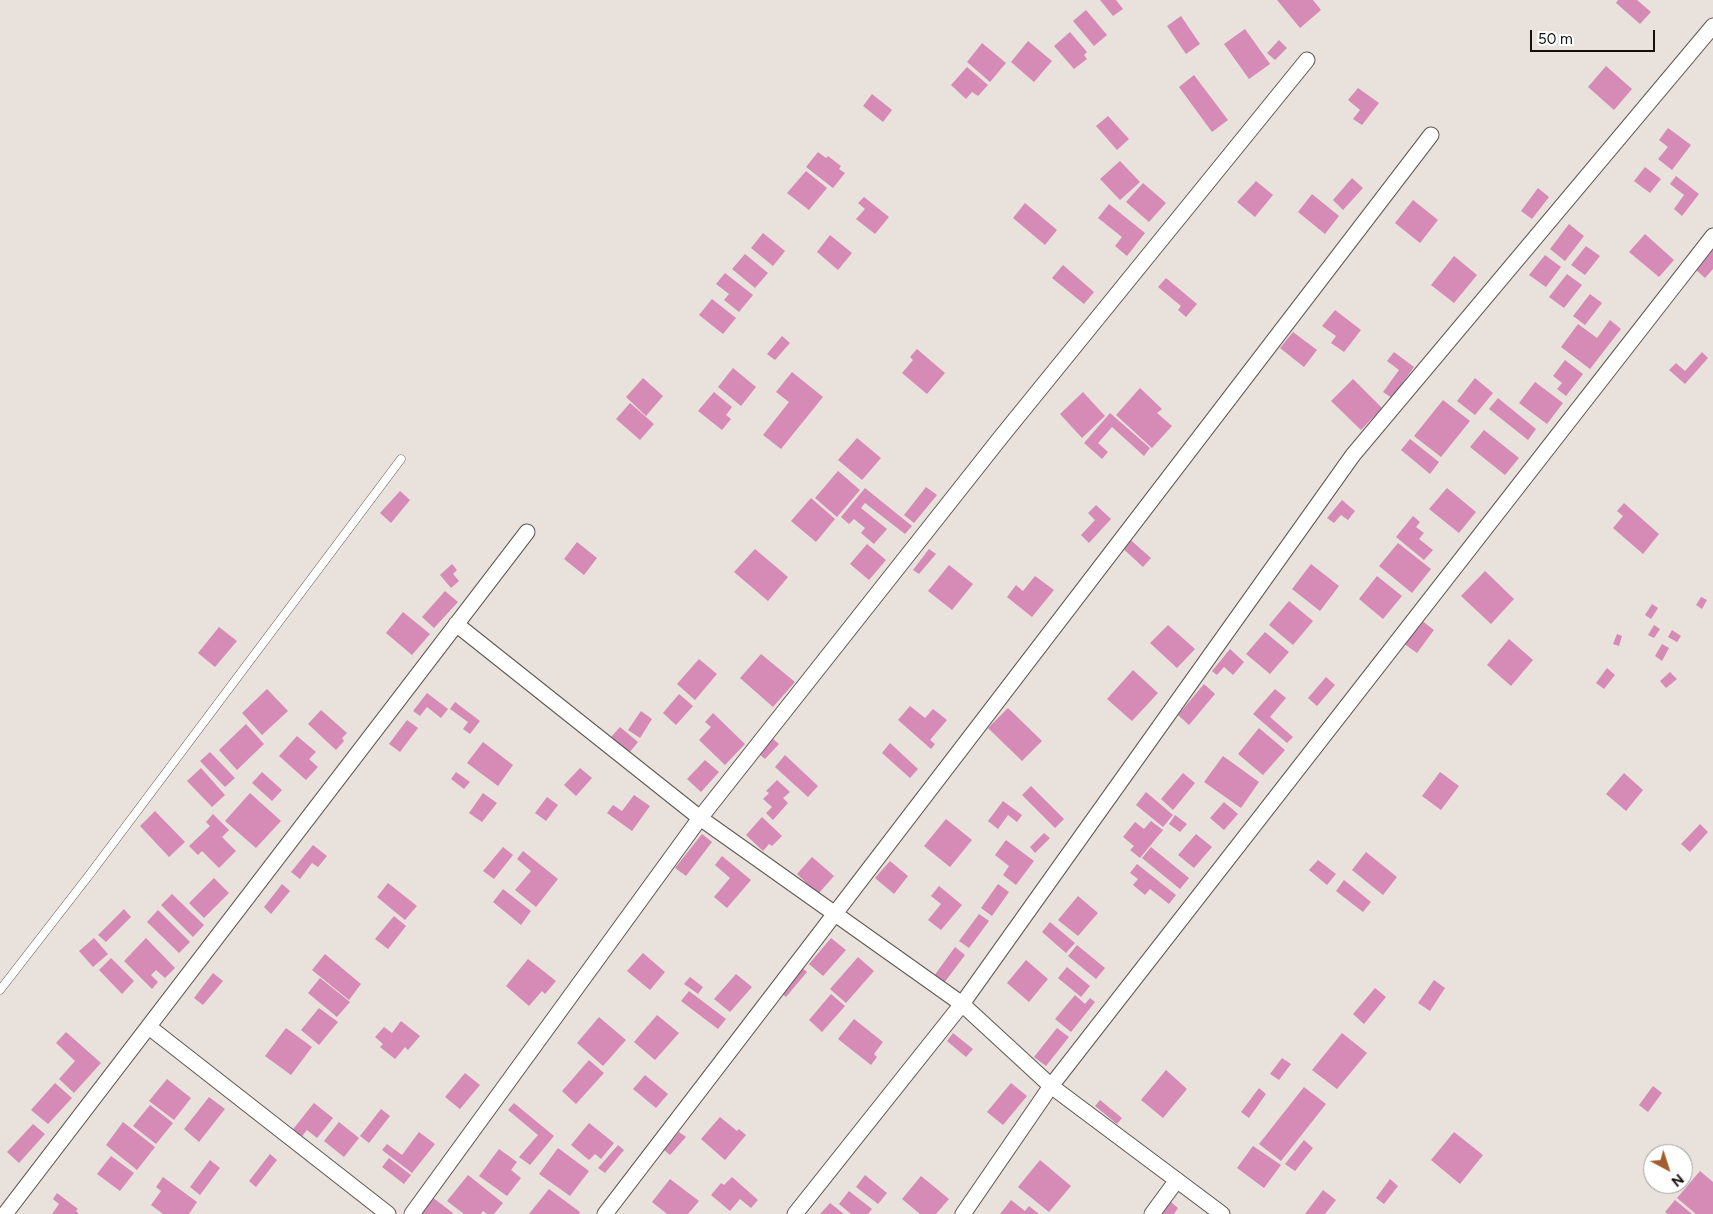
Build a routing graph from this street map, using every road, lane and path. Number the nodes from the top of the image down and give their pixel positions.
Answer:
1 (1713, 26) edge
2 (1307, 60) dead end
3 (1431, 135) dead end
4 (1713, 236) edge
5 (401, 460) dead end
6 (527, 532) dead end
7 (456, 624) junction
8 (700, 818) junction
9 (835, 914) junction
10 (0, 990) edge
11 (962, 1004) junction
12 (149, 1027) junction
13 (1051, 1086) junction
14 (1177, 1180) junction
15 (5, 1214) edge
16 (388, 1214) edge
17 (412, 1214) edge
18 (605, 1214) edge
19 (795, 1214) edge
20 (963, 1214) edge
21 (1152, 1214) edge
22 (1222, 1214) edge

1 - 11 street
2 - 8 street
3 - 9 street
4 - 13 street
5 - 10 lane
6 - 7 street
7 - 8 street
7 - 12 street
8 - 9 street
8 - 17 street
9 - 11 street
9 - 18 street
11 - 13 street
11 - 19 street
12 - 15 street
12 - 16 street
13 - 14 street
13 - 20 street
14 - 21 street
14 - 22 street

